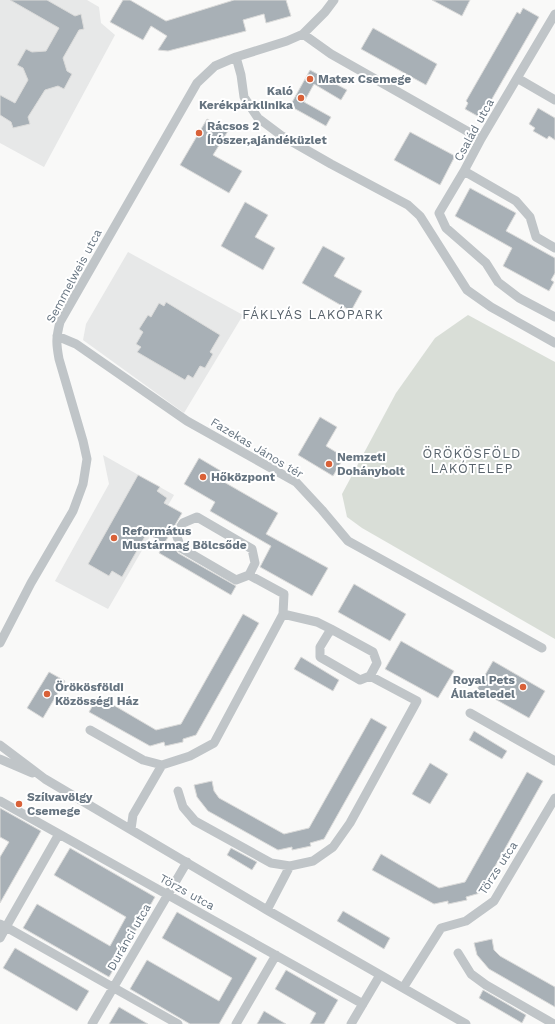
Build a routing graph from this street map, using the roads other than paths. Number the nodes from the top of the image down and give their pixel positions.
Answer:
1 (334, 0) edge
2 (554, 19) edge
3 (303, 34) junction
4 (236, 57) junction
5 (517, 78) junction
6 (555, 100) edge
7 (481, 139) junction
8 (464, 171) junction
9 (555, 248) edge
10 (555, 317) edge
11 (57, 336) junction
12 (555, 343) edge
13 (249, 575) junction
14 (283, 614) junction
15 (331, 629) junction
16 (0, 643) edge
17 (542, 648) dead end
18 (370, 676) junction
19 (470, 713) dead end
20 (90, 730) dead end
21 (0, 745) edge
22 (0, 759) edge
23 (555, 761) edge
24 (162, 765) junction
25 (45, 779) junction
26 (178, 791) dead end
27 (555, 798) edge
28 (0, 801) edge
29 (130, 829) junction
30 (59, 834) junction
31 (187, 862) junction
32 (290, 866) junction
33 (168, 895) junction
34 (267, 910) junction
35 (3, 926) edge
36 (0, 938) edge
37 (458, 953) dead end
38 (276, 955) junction
39 (380, 975) junction
40 (114, 988) junction
41 (403, 988) junction
42 (363, 1004) junction
43 (92, 1024) edge
44 (178, 1024) edge
45 (236, 1024) edge
46 (351, 1024) edge
47 (466, 1024) edge
48 (554, 1024) edge

1 - 3 street, Semmelweis utca
2 - 5 street, Család utca
3 - 4 street, Semmelweis utca
3 - 7 street
4 - 11 street, Semmelweis utca
4 - 12 street
5 - 6 street
5 - 7 street, Család utca
7 - 8 street, Család utca
8 - 9 street, Család utca
8 - 10 street
11 - 16 street, Semmelweis utca
11 - 17 street, Fazekas János tér
13 - 13 street
13 - 14 street
14 - 15 street
14 - 24 street
15 - 18 street
15 - 18 street
18 - 32 street
19 - 23 street
20 - 24 street
21 - 25 street, Törzs utca
22 - 25 street, Törzs utca
24 - 29 street
25 - 29 street, Törzs utca
26 - 32 street
27 - 41 street, Törzs utca
28 - 30 street, Törzs utca
29 - 31 street, Törzs utca
30 - 33 street, Törzs utca
30 - 35 street
31 - 33 street, Duránci utca
31 - 34 street, Törzs utca
32 - 34 street
33 - 38 street, Törzs utca
33 - 40 street, Duránci utca
34 - 39 street, Törzs utca
35 - 36 street
35 - 40 street
37 - 48 street
38 - 42 street, Törzs utca
38 - 45 street
39 - 41 street, Törzs utca
39 - 42 street
40 - 43 street, Duránci utca
40 - 44 street
41 - 47 street, Törzs utca
42 - 46 street

